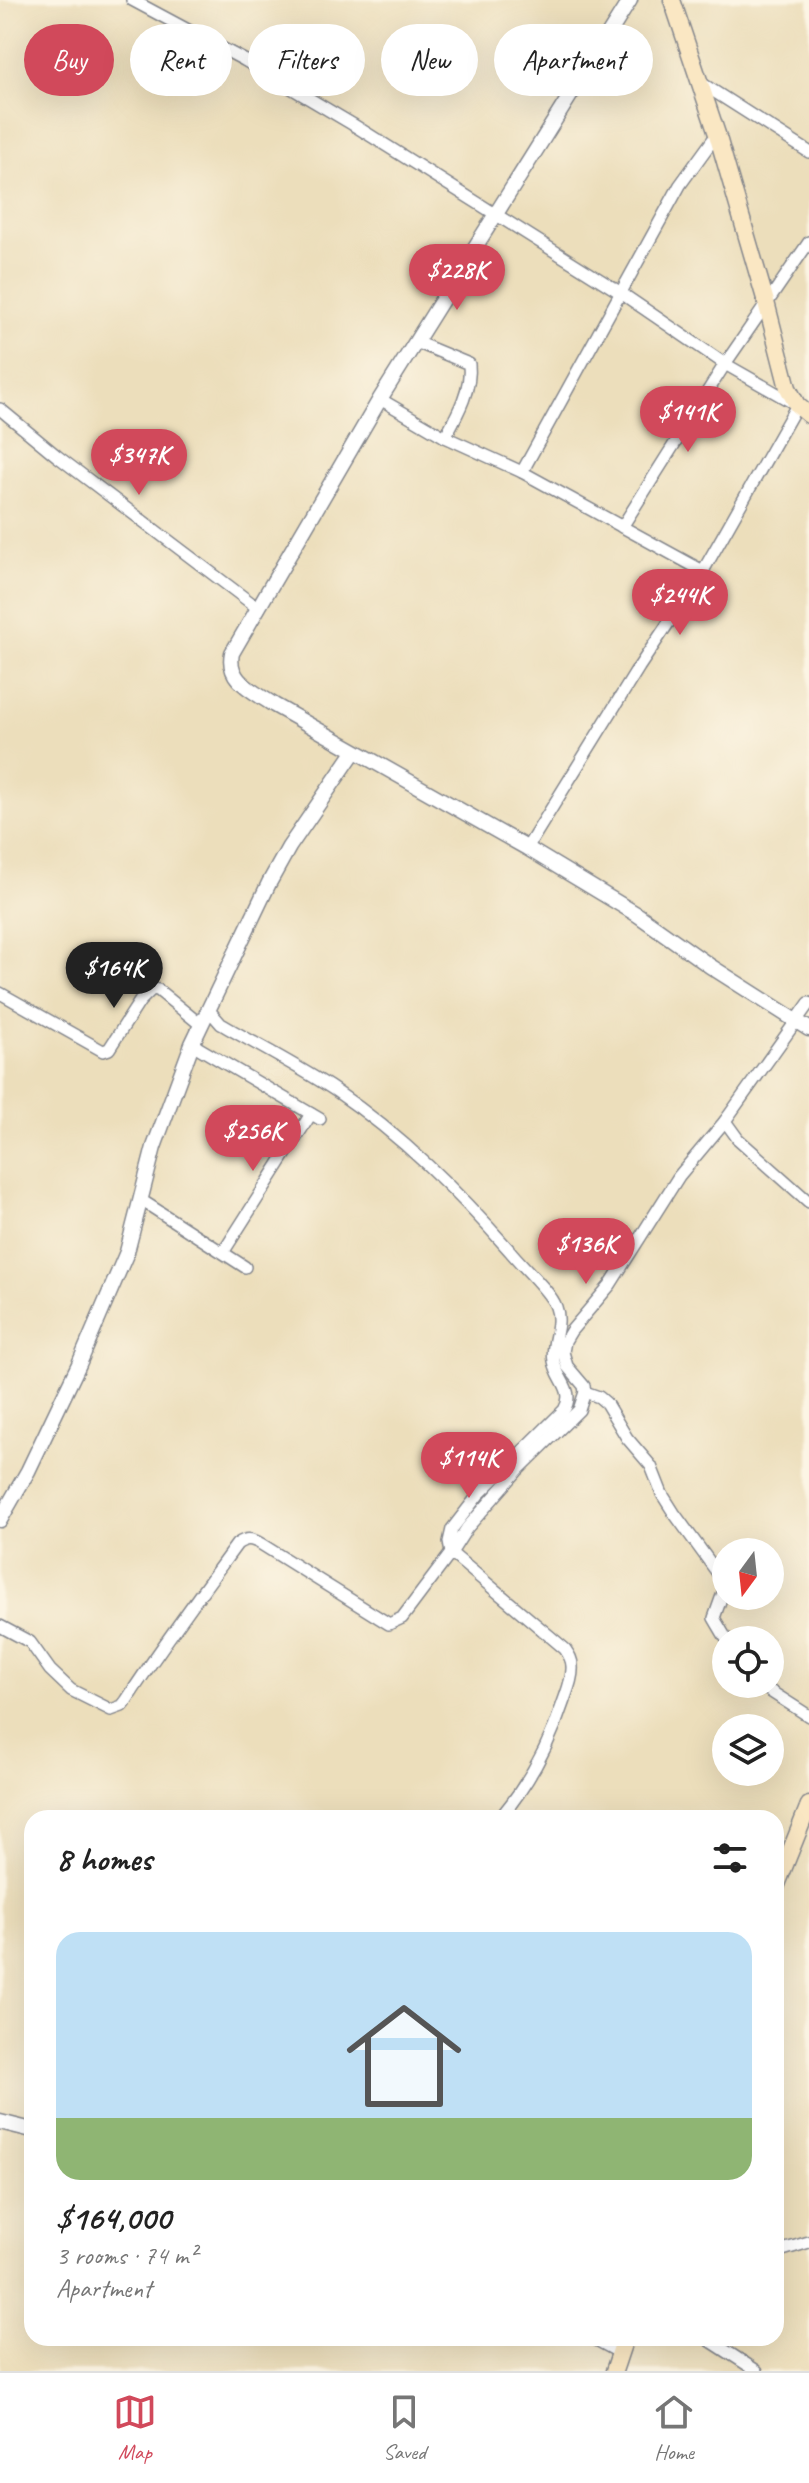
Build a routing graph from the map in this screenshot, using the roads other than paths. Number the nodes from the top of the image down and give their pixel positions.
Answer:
1 (132, 0) edge
2 (630, 0) edge
3 (672, 0) edge
4 (701, 83) junction
5 (717, 134) junction
6 (809, 152) edge
7 (495, 215) junction
8 (809, 242) edge
9 (621, 293) junction
10 (766, 302) junction
11 (416, 342) junction
12 (725, 364) junction
13 (380, 399) junction
14 (0, 409) edge
15 (803, 410) edge
16 (445, 437) junction
17 (522, 472) junction
18 (622, 527) junction
19 (703, 571) junction
20 (259, 609) junction
21 (354, 752) junction
22 (527, 848) junction
23 (0, 993) edge
24 (809, 1003) edge
25 (208, 1009) junction
26 (201, 1025) junction
27 (803, 1025) edge
28 (192, 1044) junction
29 (725, 1121) junction
30 (141, 1200) junction
31 (809, 1202) edge
32 (224, 1251) junction
33 (245, 1267) dead end
34 (585, 1392) junction
35 (0, 1520) edge
36 (451, 1553) junction
37 (0, 1626) edge
38 (719, 1626) edge
39 (781, 1698) edge
40 (809, 1716) edge
41 (809, 1805) edge
42 (507, 1810) edge
43 (784, 1867) edge
44 (0, 2122) edge
45 (24, 2128) edge
46 (809, 2242) edge
47 (784, 2250) edge
48 (623, 2346) edge
49 (718, 2346) edge
50 (614, 2371) edge
51 (757, 2371) edge

1 - 7 street
2 - 7 street
3 - 4 main road
4 - 5 main road
4 - 6 street
5 - 9 street
5 - 10 main road
7 - 9 street
7 - 11 street
8 - 10 street
9 - 12 street
9 - 17 street
10 - 12 street
10 - 15 main road
11 - 13 street
11 - 16 street
12 - 15 street
12 - 18 street
13 - 16 street
13 - 20 street
14 - 20 street
15 - 19 street
16 - 17 street
17 - 18 street
18 - 19 street
19 - 22 street
20 - 21 street
21 - 22 street
21 - 25 street
22 - 27 street
23 - 26 street
24 - 27 street
25 - 26 street
25 - 36 street
26 - 28 street
27 - 29 street
28 - 30 street
28 - 32 street
29 - 31 street
29 - 34 street
30 - 32 street
30 - 35 street
32 - 33 street
34 - 36 street
34 - 38 street
36 - 37 street
36 - 42 street
39 - 40 street
41 - 43 main road
44 - 45 street
46 - 47 street
48 - 50 main road
49 - 51 street

